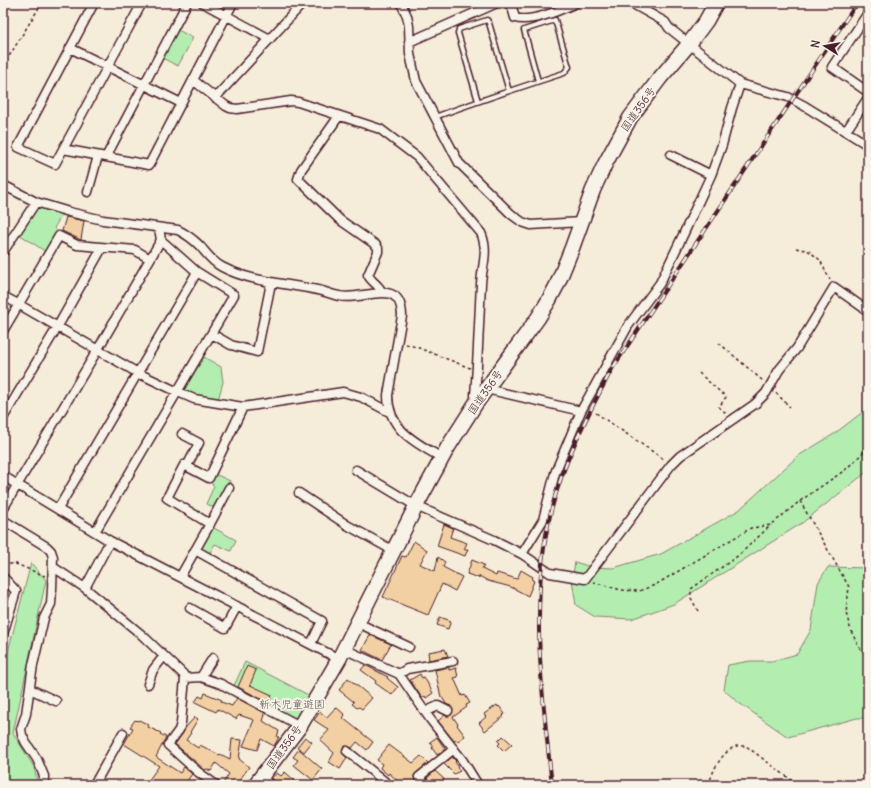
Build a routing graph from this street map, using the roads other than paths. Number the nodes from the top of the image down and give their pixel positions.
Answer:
1 (94, 3) edge
2 (142, 3) edge
3 (187, 3) edge
4 (203, 3) edge
5 (234, 3) edge
6 (401, 3) edge
7 (497, 3) edge
8 (508, 3) edge
9 (576, 3) edge
10 (632, 3) edge
11 (716, 3) edge
12 (300, 4) edge
13 (868, 13) edge
14 (227, 15) junction
15 (270, 38) junction
16 (409, 42) junction
17 (689, 44) junction
18 (70, 48) junction
19 (107, 66) junction
20 (193, 80) junction
21 (538, 81) junction
22 (740, 84) junction
23 (144, 85) junction
24 (509, 91) junction
25 (868, 92) edge
26 (215, 98) junction
27 (868, 98) edge
28 (478, 101) junction
29 (181, 103) junction
30 (339, 116) junction
31 (435, 117) junction
32 (846, 131) junction
33 (868, 145) edge
34 (63, 149) junction
35 (671, 155) dead end
36 (102, 156) junction
37 (711, 175) junction
38 (3, 185) edge
39 (88, 192) dead end
40 (36, 202) junction
41 (581, 222) junction
42 (158, 228) junction
43 (161, 240) junction
44 (102, 248) junction
45 (3, 252) edge
46 (150, 259) junction
47 (197, 272) junction
48 (271, 283) junction
49 (382, 293) junction
50 (3, 296) edge
51 (18, 304) junction
52 (868, 311) edge
53 (58, 326) junction
54 (3, 331) edge
55 (212, 334) junction
56 (98, 349) junction
57 (138, 373) junction
58 (486, 389) junction
59 (178, 392) junction
60 (476, 403) junction
61 (242, 407) junction
62 (581, 411) junction
63 (390, 413) junction
64 (3, 418) edge
65 (182, 434) dead end
66 (442, 458) junction
67 (187, 466) junction
68 (356, 470) dead end
69 (3, 476) edge
70 (18, 484) junction
71 (229, 488) dead end
72 (299, 494) dead end
73 (416, 506) junction
74 (3, 509) edge
75 (58, 509) junction
76 (3, 520) edge
77 (210, 524) junction
78 (95, 532) junction
79 (110, 541) junction
80 (195, 550) junction
81 (394, 551) junction
82 (522, 554) junction
83 (53, 566) junction
84 (3, 577) edge
85 (180, 577) junction
86 (85, 588) junction
87 (237, 606) junction
88 (190, 608) dead end
89 (358, 623) junction
90 (3, 634) edge
91 (311, 644) junction
92 (408, 647) dead end
93 (342, 654) junction
94 (164, 656) junction
95 (213, 658) dead end
96 (453, 661) dead end
97 (399, 674) junction
98 (201, 677) junction
99 (185, 678) junction
100 (148, 684) dead end
101 (30, 689) junction
102 (56, 701) dead end
103 (448, 711) dead end
104 (425, 712) junction
105 (300, 726) junction
106 (122, 733) dead end
107 (454, 749) junction
108 (347, 750) dead end
109 (262, 782) edge
110 (44, 785) edge
111 (93, 785) edge
112 (216, 785) edge
113 (389, 785) edge
114 (426, 785) edge
115 (478, 785) edge

1 - 18 street
2 - 19 street
3 - 23 street
4 - 14 street
5 - 14 street
6 - 16 street
7 - 16 street
8 - 9 street
10 - 17 street
11 - 17 highway, 国道356号
12 - 15 street
13 - 25 street
14 - 15 street
14 - 20 street
15 - 26 street
16 - 31 street
17 - 22 street
17 - 41 highway, 国道356号
18 - 19 street
18 - 34 street
19 - 23 street
19 - 34 street
20 - 26 street
20 - 29 street
21 - 21 lane
21 - 24 lane
22 - 32 street
22 - 37 street
23 - 29 street
23 - 36 street
24 - 28 lane
24 - 28 lane
26 - 30 street
27 - 32 street
28 - 31 lane
29 - 36 street
30 - 49 street
30 - 60 street
31 - 41 street
32 - 33 street
34 - 36 street
35 - 37 street
36 - 39 street
37 - 62 street
38 - 40 street
40 - 42 street
40 - 45 street
41 - 58 highway, 国道356号
42 - 43 street
42 - 48 street
43 - 46 street
43 - 47 street
44 - 46 street
44 - 51 street
44 - 53 street
46 - 56 street
47 - 55 street
47 - 57 street
48 - 49 street
48 - 55 street
49 - 63 street
50 - 51 street
51 - 53 street
51 - 54 street
52 - 82 street
53 - 56 street
53 - 64 street
55 - 59 street
56 - 57 street
56 - 70 street
57 - 59 street
57 - 75 street
58 - 60 highway, 国道356号
58 - 62 street
59 - 61 street
59 - 78 street
60 - 66 highway, 国道356号
61 - 63 street
61 - 67 street
62 - 82 street
63 - 66 street
65 - 67 street
66 - 73 highway, 国道356号
67 - 77 street
68 - 73 street
69 - 70 street
70 - 74 street
70 - 75 street
71 - 77 street
72 - 81 street
73 - 81 highway, 国道356号
73 - 82 street
75 - 78 street
76 - 83 street
77 - 80 street
78 - 79 street
79 - 85 street
79 - 86 street
80 - 85 street
80 - 91 street
81 - 89 highway, 国道356号
83 - 86 street
83 - 101 street
84 - 90 street
85 - 87 street
86 - 94 street
87 - 88 street
87 - 91 street
89 - 92 street
89 - 93 highway, 国道356号
91 - 93 street
93 - 97 street
93 - 105 highway, 国道356号
94 - 99 street
94 - 100 street
95 - 98 street
96 - 97 street
97 - 104 street
98 - 99 street
98 - 105 street
99 - 112 street
101 - 102 street
101 - 110 street
103 - 104 street
104 - 107 street
105 - 109 highway, 国道356号
106 - 111 street
107 - 114 street
107 - 115 street
108 - 113 street

